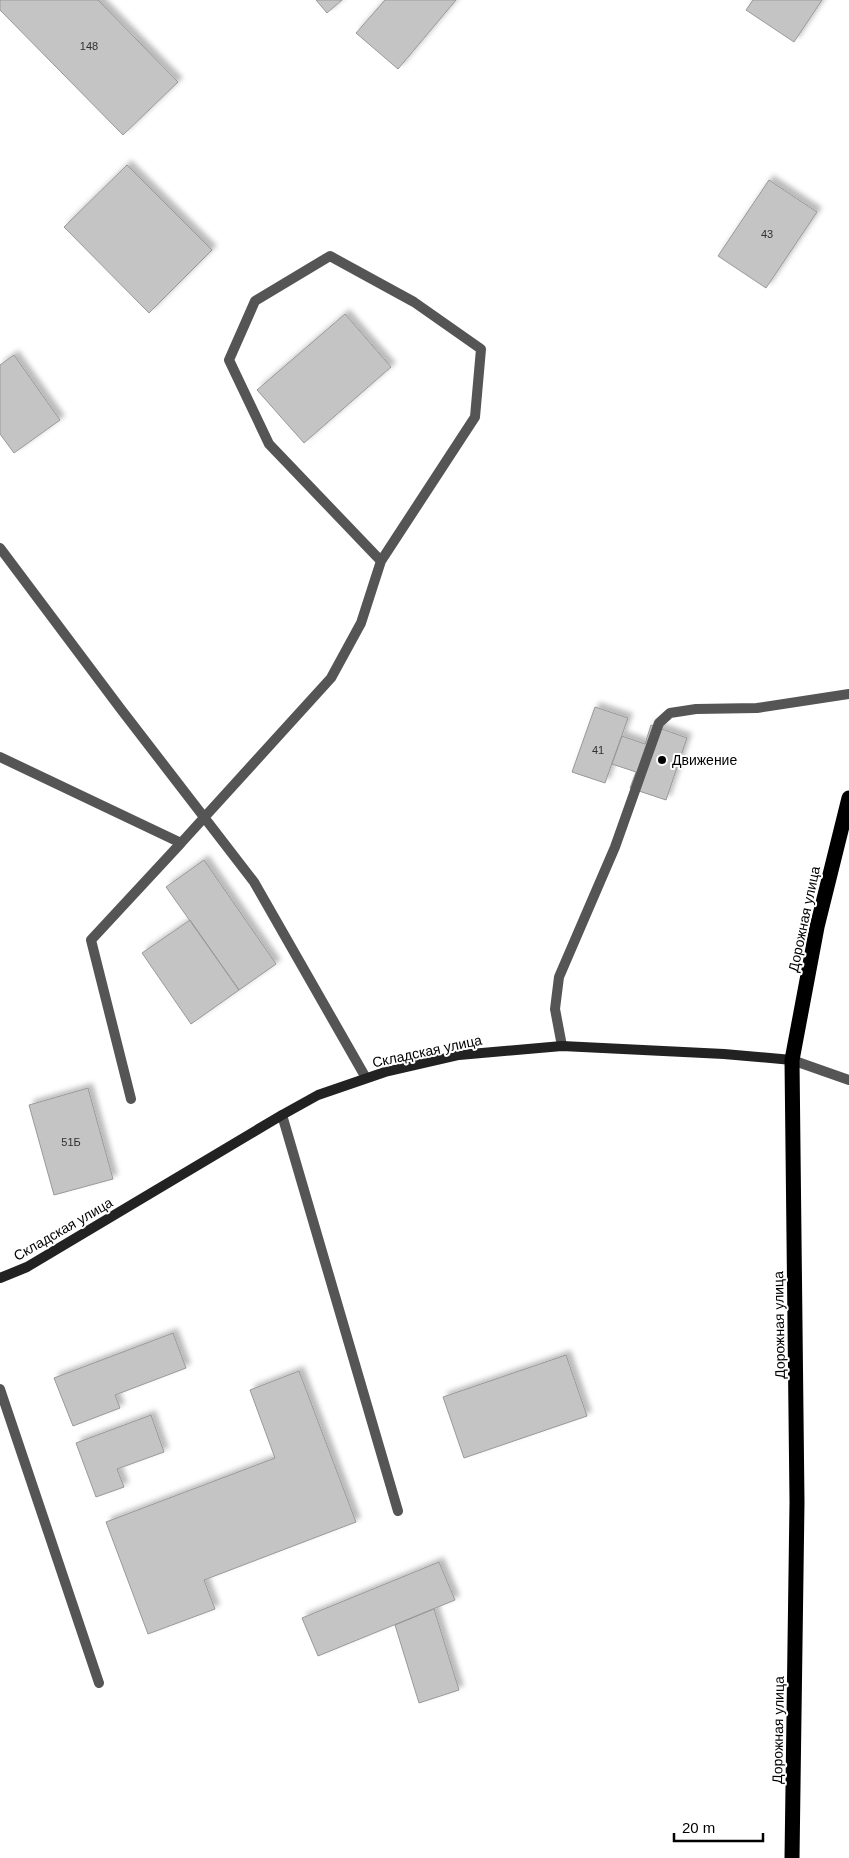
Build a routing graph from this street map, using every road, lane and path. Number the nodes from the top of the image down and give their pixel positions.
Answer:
1 (0, 548) edge
2 (382, 561) junction
3 (849, 694) edge
4 (0, 757) edge
5 (849, 798) edge
6 (203, 817) junction
7 (181, 844) junction
8 (562, 1046) junction
9 (792, 1060) junction
10 (366, 1078) junction
11 (849, 1080) edge
12 (131, 1099) dead end
13 (282, 1115) junction
14 (0, 1278) edge
15 (0, 1389) edge
16 (398, 1512) dead end
17 (99, 1683) dead end
18 (792, 1858) edge

1 - 6 lane
2 - 2 lane
2 - 6 lane
3 - 8 lane
4 - 7 lane
5 - 9 highway, Дорожная улица
6 - 7 lane
6 - 10 lane
7 - 12 lane
8 - 9 street, Складская улица
8 - 10 street, Складская улица
9 - 11 lane
9 - 18 highway, Дорожная улица
10 - 13 street, Складская улица
13 - 14 street, Складская улица
13 - 16 lane
15 - 17 lane

